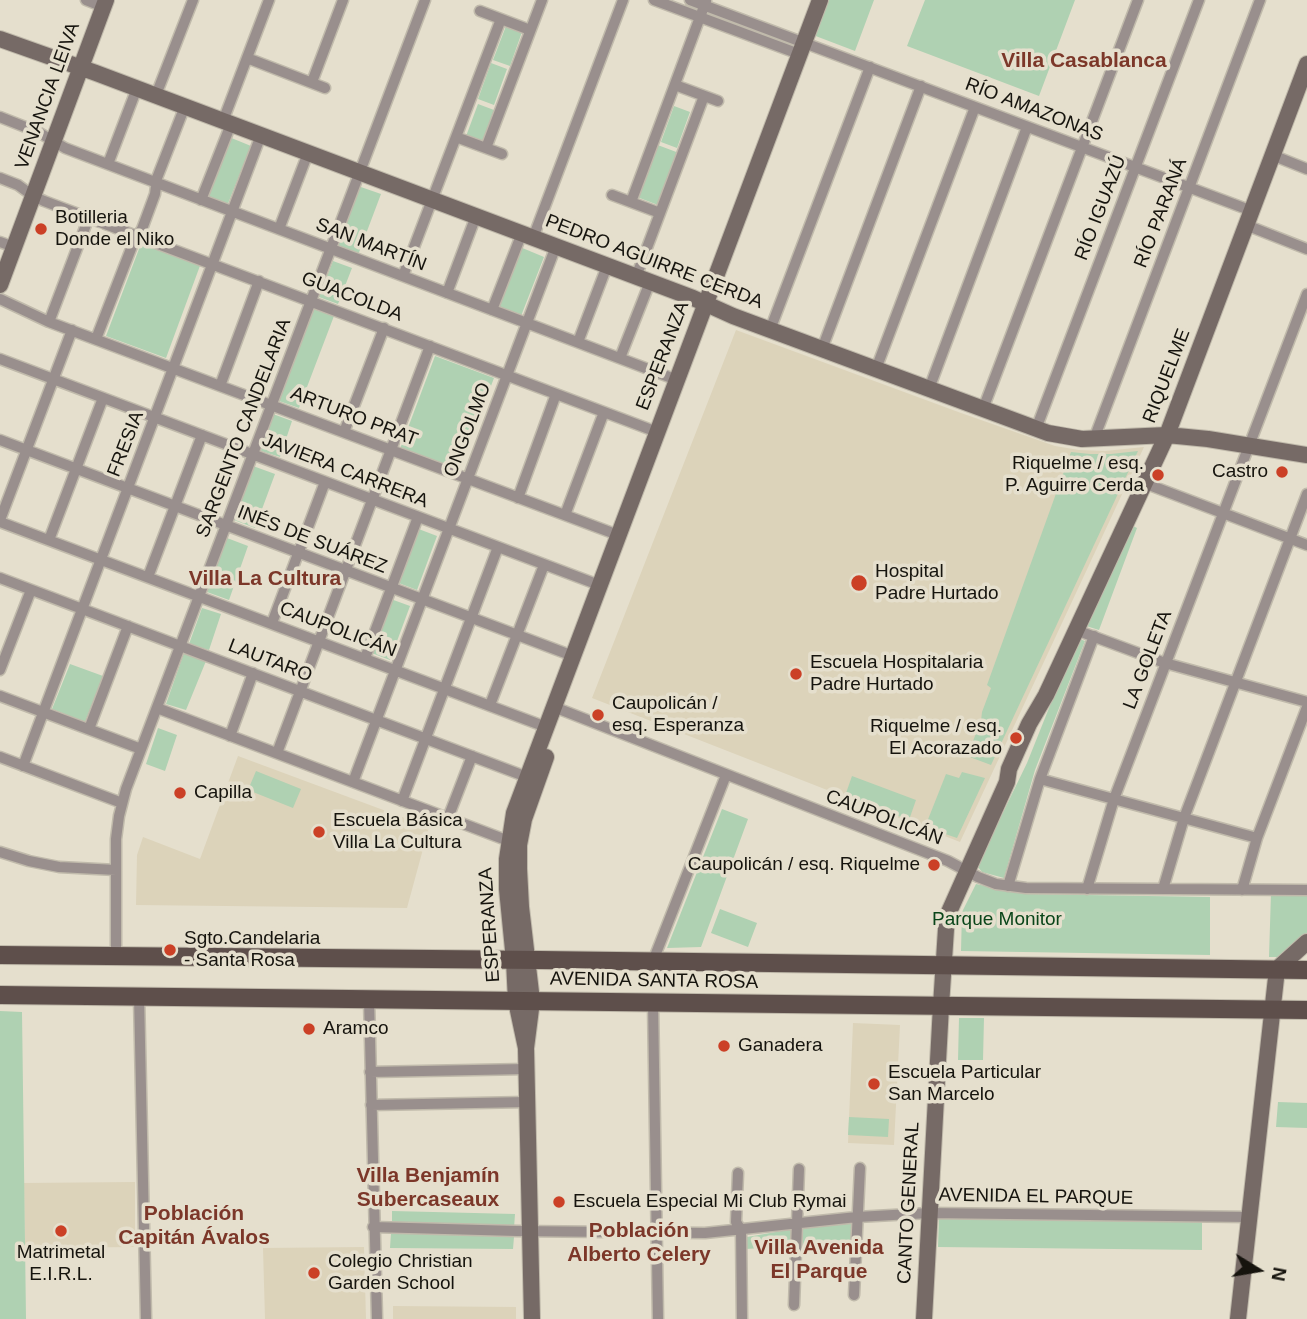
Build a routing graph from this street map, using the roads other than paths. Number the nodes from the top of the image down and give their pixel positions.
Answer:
1 (86, 0) edge
2 (192, 0) edge
3 (269, 0) edge
4 (343, 0) edge
5 (425, 0) edge
6 (542, 0) edge
7 (623, 0) edge
8 (654, 0) edge
9 (690, 0) edge
10 (820, 0) edge
11 (1138, 0) edge
12 (1199, 0) edge
13 (1260, 0) edge
14 (105, 3) edge
15 (706, 3) edge
16 (480, 11) dead end
17 (700, 17) junction
18 (501, 19) junction
19 (530, 30) junction
20 (0, 39) edge
21 (802, 48) junction
22 (247, 58) junction
23 (1307, 64) edge
24 (870, 67) junction
25 (81, 68) junction
26 (312, 82) junction
27 (675, 85) junction
28 (921, 86) junction
29 (137, 88) junction
30 (325, 88) dead end
31 (1302, 92) edge
32 (156, 95) junction
33 (704, 96) junction
34 (718, 101) dead end
35 (185, 106) junction
36 (975, 107) junction
37 (0, 117) edge
38 (227, 122) junction
39 (1027, 127) junction
40 (261, 135) junction
41 (456, 137) junction
42 (54, 142) junction
43 (1082, 147) junction
44 (486, 148) junction
45 (308, 153) junction
46 (502, 154) dead end
47 (1272, 155) junction
48 (108, 164) junction
49 (1135, 167) junction
50 (1307, 169) edge
51 (360, 172) junction
52 (0, 178) edge
53 (158, 183) junction
54 (1189, 188) junction
55 (612, 195) dead end
56 (33, 196) junction
57 (201, 200) junction
58 (432, 200) junction
59 (631, 202) junction
60 (232, 211) junction
61 (660, 213) junction
62 (476, 216) junction
63 (89, 217) junction
64 (1249, 218) junction
65 (279, 229) junction
66 (138, 236) junction
67 (527, 236) junction
68 (7, 244) edge
69 (556, 246) junction
70 (331, 249) junction
71 (1307, 249) edge
72 (212, 264) junction
73 (607, 266) junction
74 (403, 276) junction
75 (643, 279) junction
76 (259, 281) junction
77 (0, 285) edge
78 (447, 293) junction
79 (1307, 294) edge
80 (0, 299) edge
81 (311, 301) junction
82 (706, 303) junction
83 (492, 310) junction
84 (49, 322) junction
85 (527, 323) junction
86 (384, 328) junction
87 (72, 330) junction
88 (770, 330) junction
89 (96, 340) junction
90 (578, 342) junction
91 (430, 346) junction
92 (822, 349) junction
93 (621, 358) junction
94 (0, 359) edge
95 (173, 368) junction
96 (876, 369) junction
97 (507, 375) junction
98 (53, 379) junction
99 (677, 380) junction
100 (220, 386) junction
101 (929, 389) junction
102 (556, 394) junction
103 (103, 398) junction
104 (272, 405) junction
105 (983, 409) junction
106 (604, 412) junction
107 (155, 417) junction
108 (1036, 429) junction
109 (344, 432) junction
110 (657, 432) junction
111 (202, 435) junction
112 (1167, 435) junction
113 (1094, 439) junction
114 (0, 440) edge
115 (1249, 445) junction
116 (26, 450) junction
117 (391, 450) junction
118 (253, 454) junction
119 (1307, 455) edge
120 (76, 469) junction
121 (468, 479) junction
122 (325, 482) junction
123 (1144, 484) junction
124 (128, 489) junction
125 (1307, 494) edge
126 (518, 498) junction
127 (372, 499) junction
128 (174, 506) junction
129 (1223, 513) junction
130 (565, 515) junction
131 (418, 517) junction
132 (0, 521) edge
133 (226, 526) junction
134 (449, 528) junction
135 (618, 535) junction
136 (1290, 539) junction
137 (49, 540) junction
138 (1307, 545) edge
139 (498, 547) junction
140 (298, 553) junction
141 (101, 559) junction
142 (544, 565) junction
143 (345, 571) junction
144 (148, 577) junction
145 (0, 578) edge
146 (600, 585) junction
147 (390, 588) junction
148 (31, 590) junction
149 (199, 596) junction
150 (422, 600) junction
151 (83, 609) junction
152 (471, 618) junction
153 (272, 623) junction
154 (128, 626) junction
155 (1076, 630) junction
156 (517, 635) junction
157 (1094, 636) junction
158 (319, 641) junction
159 (180, 646) junction
160 (573, 656) junction
161 (365, 658) junction
162 (1166, 663) junction
163 (0, 670) edge
164 (395, 670) junction
165 (253, 673) junction
166 (1235, 683) junction
167 (444, 688) junction
168 (300, 691) junction
169 (0, 696) edge
170 (490, 705) junction
171 (1307, 705) edge
172 (554, 707) junction
173 (157, 708) junction
174 (44, 712) junction
175 (376, 720) junction
176 (546, 727) junction
177 (89, 729) junction
178 (230, 736) junction
179 (425, 738) junction
180 (141, 749) junction
181 (277, 753) junction
182 (472, 756) junction
183 (0, 757) edge
184 (23, 766) junction
185 (726, 775) junction
186 (527, 777) junction
187 (1040, 779) junction
188 (353, 782) junction
189 (1114, 799) junction
190 (402, 801) junction
191 (122, 803) junction
192 (448, 818) junction
193 (1184, 818) junction
194 (1257, 838) junction
195 (514, 843) junction
196 (0, 852) edge
197 (116, 870) junction
198 (967, 871) junction
199 (1008, 886) junction
200 (1087, 889) junction
201 (1163, 889) junction
202 (1242, 890) junction
203 (1307, 890) edge
204 (1307, 942) edge
205 (0, 955) edge
206 (116, 956) junction
207 (520, 960) junction
208 (653, 961) junction
209 (945, 964) junction
210 (1277, 969) junction
211 (1307, 970) edge
212 (0, 995) edge
213 (139, 996) junction
214 (369, 999) junction
215 (524, 1001) junction
216 (653, 1002) junction
217 (941, 1006) junction
218 (1272, 1009) junction
219 (1307, 1010) edge
220 (526, 1069) junction
221 (370, 1072) junction
222 (527, 1102) junction
223 (371, 1105) junction
224 (860, 1168) dead end
225 (799, 1170) dead end
226 (738, 1172) dead end
227 (929, 1213) junction
228 (857, 1217) junction
229 (1249, 1217) junction
230 (798, 1224) junction
231 (373, 1227) junction
232 (741, 1230) junction
233 (530, 1231) junction
234 (657, 1232) junction
235 (854, 1295) dead end
236 (794, 1305) dead end
237 (146, 1319) edge
238 (377, 1319) edge
239 (532, 1319) edge
240 (658, 1319) edge
241 (742, 1319) edge
242 (924, 1319) edge
243 (1238, 1319) edge

1 - 14 street
2 - 32 street
3 - 22 street
4 - 26 street
5 - 51 street, SARGENTO CANDELARIA
6 - 19 street
7 - 67 street
8 - 17 street
9 - 15 street
10 - 21 street, ESPERANZA
11 - 43 street
12 - 49 street, RÍO IGUAZÚ
13 - 54 street, RÍO PARANÁ
14 - 25 street, VENANCIA LEIVA
15 - 17 street
15 - 21 street
16 - 18 street
17 - 21 street
17 - 27 street
18 - 19 street
18 - 41 street
19 - 44 street
20 - 25 street, PEDRO AGUIRRE CERDA
21 - 24 street, RÍO AMAZONAS
21 - 82 street, ESPERANZA
22 - 26 street
22 - 38 street
23 - 31 street, RIQUELME
24 - 28 street, RÍO AMAZONAS
24 - 88 street
25 - 29 street, PEDRO AGUIRRE CERDA
25 - 42 street, VENANCIA LEIVA
26 - 30 street
27 - 33 street
27 - 59 street
28 - 36 street, RÍO AMAZONAS
28 - 92 street
29 - 32 street, PEDRO AGUIRRE CERDA
29 - 48 street
31 - 47 street, RIQUELME
32 - 35 street, PEDRO AGUIRRE CERDA
33 - 34 street
33 - 61 street
35 - 38 street, PEDRO AGUIRRE CERDA
35 - 53 street
36 - 39 street, RÍO AMAZONAS
36 - 96 street
37 - 42 street, SAN MARTÍN
38 - 40 street, PEDRO AGUIRRE CERDA
38 - 57 street
39 - 43 street, RÍO AMAZONAS
39 - 101 street
40 - 45 street, PEDRO AGUIRRE CERDA
40 - 60 street, FRESIA
41 - 44 street
41 - 58 street
42 - 48 street, SAN MARTÍN
42 - 56 street, VENANCIA LEIVA
43 - 49 street, RÍO AMAZONAS
43 - 105 street
44 - 46 street
45 - 51 street, PEDRO AGUIRRE CERDA
45 - 65 street
47 - 50 street
47 - 64 street, RIQUELME
48 - 53 street, SAN MARTÍN
49 - 54 street, RÍO AMAZONAS
49 - 108 street, RÍO IGUAZÚ
51 - 58 street, PEDRO AGUIRRE CERDA
51 - 70 street, SARGENTO CANDELARIA
52 - 56 street, GUACOLDA
53 - 57 street, SAN MARTÍN
53 - 66 street
54 - 64 street, RÍO AMAZONAS
54 - 113 street, RÍO PARANÁ
55 - 59 street
56 - 63 street, GUACOLDA
56 - 68 street, VENANCIA LEIVA
57 - 60 street, SAN MARTÍN
58 - 62 street, PEDRO AGUIRRE CERDA
58 - 74 street
59 - 61 street
60 - 65 street, SAN MARTÍN
60 - 72 street, FRESIA
61 - 75 street
62 - 67 street, PEDRO AGUIRRE CERDA
62 - 78 street
63 - 66 street, GUACOLDA
63 - 84 street
64 - 71 street, RÍO AMAZONAS
64 - 112 street, RIQUELME
65 - 70 street, SAN MARTÍN
66 - 72 street, GUACOLDA
66 - 89 street
67 - 69 street, PEDRO AGUIRRE CERDA
67 - 83 street
68 - 77 street, VENANCIA LEIVA
69 - 73 street, PEDRO AGUIRRE CERDA
69 - 85 street, ONGOLMO
70 - 74 street, SAN MARTÍN
70 - 81 street, SARGENTO CANDELARIA
72 - 76 street, GUACOLDA
72 - 95 street, FRESIA
73 - 75 street, PEDRO AGUIRRE CERDA
73 - 90 street
74 - 78 street, SAN MARTÍN
75 - 82 street, PEDRO AGUIRRE CERDA
75 - 93 street
76 - 81 street, GUACOLDA
76 - 100 street
78 - 83 street, SAN MARTÍN
79 - 115 street, LA GOLETA
80 - 84 street, ARTURO PRAT
81 - 86 street, GUACOLDA
81 - 104 street, SARGENTO CANDELARIA
82 - 88 street, PEDRO AGUIRRE CERDA
82 - 99 street, ESPERANZA
83 - 85 street, SAN MARTÍN
84 - 87 street, ARTURO PRAT
85 - 90 street, SAN MARTÍN
85 - 97 street, ONGOLMO
86 - 91 street, GUACOLDA
86 - 109 street
87 - 89 street, ARTURO PRAT
87 - 98 street
88 - 92 street, PEDRO AGUIRRE CERDA
89 - 95 street, ARTURO PRAT
90 - 93 street, SAN MARTÍN
91 - 97 street, GUACOLDA
91 - 117 street
92 - 96 street, PEDRO AGUIRRE CERDA
93 - 99 street, SAN MARTÍN
94 - 98 street, JAVIERA CARRERA
95 - 100 street, ARTURO PRAT
95 - 107 street, FRESIA
96 - 101 street, PEDRO AGUIRRE CERDA
97 - 102 street, GUACOLDA
97 - 121 street, ONGOLMO
98 - 103 street, JAVIERA CARRERA
98 - 116 street
99 - 110 street, ESPERANZA
100 - 104 street, ARTURO PRAT
101 - 105 street, PEDRO AGUIRRE CERDA
102 - 106 street, GUACOLDA
102 - 126 street
103 - 107 street, JAVIERA CARRERA
103 - 120 street
104 - 109 street, ARTURO PRAT
104 - 118 street, SARGENTO CANDELARIA
105 - 108 street, PEDRO AGUIRRE CERDA
106 - 110 street, GUACOLDA
106 - 130 street
107 - 111 street, JAVIERA CARRERA
107 - 124 street, FRESIA
108 - 113 street, PEDRO AGUIRRE CERDA
109 - 117 street, ARTURO PRAT
110 - 135 street, ESPERANZA
111 - 118 street, JAVIERA CARRERA
111 - 128 street
112 - 113 street, PEDRO AGUIRRE CERDA
112 - 115 street, PEDRO AGUIRRE CERDA
112 - 123 street, RIQUELME
114 - 116 street, INÉS DE SUÁREZ
115 - 119 street, PEDRO AGUIRRE CERDA
115 - 129 street, LA GOLETA
116 - 120 street, INÉS DE SUÁREZ
116 - 132 street
117 - 121 street, ARTURO PRAT
117 - 127 street
118 - 122 street, JAVIERA CARRERA
118 - 133 street, SARGENTO CANDELARIA
120 - 124 street, INÉS DE SUÁREZ
120 - 137 street
121 - 126 street, ARTURO PRAT
121 - 134 street, ONGOLMO
122 - 127 street, JAVIERA CARRERA
122 - 140 street
123 - 129 street
123 - 155 street, RIQUELME
124 - 128 street, INÉS DE SUÁREZ
124 - 141 street, FRESIA
125 - 136 street
126 - 130 street, ARTURO PRAT
127 - 131 street, JAVIERA CARRERA
127 - 143 street
128 - 133 street, INÉS DE SUÁREZ
128 - 144 street
129 - 136 street
129 - 162 street, LA GOLETA
130 - 135 street, ARTURO PRAT
131 - 134 street, JAVIERA CARRERA
131 - 147 street
132 - 137 street, CAUPOLICÁN
133 - 140 street, INÉS DE SUÁREZ
133 - 149 street, SARGENTO CANDELARIA
134 - 139 street, JAVIERA CARRERA
134 - 150 street, ONGOLMO
135 - 146 street, ESPERANZA
136 - 138 street
136 - 166 street
137 - 141 street, CAUPOLICÁN
139 - 142 street, JAVIERA CARRERA
139 - 152 street
140 - 143 street, INÉS DE SUÁREZ
140 - 153 street
141 - 144 street, CAUPOLICÁN
141 - 151 street, FRESIA
142 - 146 street, JAVIERA CARRERA
142 - 156 street
143 - 147 street, INÉS DE SUÁREZ
143 - 158 street
144 - 149 street, CAUPOLICÁN
145 - 148 street, LAUTARO
146 - 160 street, ESPERANZA
147 - 150 street, INÉS DE SUÁREZ
147 - 161 street
148 - 151 street, LAUTARO
148 - 163 street
149 - 153 street, CAUPOLICÁN
149 - 159 street, SARGENTO CANDELARIA
150 - 152 street, INÉS DE SUÁREZ
150 - 164 street, ONGOLMO
151 - 154 street, LAUTARO
151 - 174 street, FRESIA
152 - 156 street, INÉS DE SUÁREZ
152 - 167 street
153 - 158 street, CAUPOLICÁN
154 - 159 street, LAUTARO
154 - 177 street
155 - 157 street
155 - 198 street, RIQUELME
156 - 160 street, INÉS DE SUÁREZ
156 - 170 street
157 - 162 street
157 - 187 street
158 - 161 street, CAUPOLICÁN
158 - 168 street
159 - 165 street, LAUTARO
159 - 173 street, SARGENTO CANDELARIA
160 - 172 street, ESPERANZA
161 - 164 street, CAUPOLICÁN
162 - 166 street
162 - 189 street, LA GOLETA
164 - 167 street, CAUPOLICÁN
164 - 175 street, ONGOLMO
165 - 168 street, LAUTARO
165 - 178 street
166 - 171 street
166 - 193 street
167 - 170 street, CAUPOLICÁN
167 - 179 street
168 - 175 street, LAUTARO
168 - 181 street
169 - 174 street
170 - 176 street, CAUPOLICÁN
171 - 194 street
172 - 176 street, ESPERANZA
172 - 185 street, CAUPOLICÁN
173 - 178 street
173 - 180 street, SARGENTO CANDELARIA
174 - 177 street
174 - 184 street, FRESIA
175 - 179 street, LAUTARO
175 - 188 street, ONGOLMO
176 - 186 street, ESPERANZA
176 - 195 street, ESPERANZA
177 - 180 street
178 - 181 street
179 - 182 street, LAUTARO
179 - 190 street
180 - 191 street, SARGENTO CANDELARIA
181 - 188 street
182 - 186 street, LAUTARO
182 - 192 street
183 - 184 street
184 - 191 street
185 - 198 street, CAUPOLICÁN
185 - 208 street
186 - 195 street, ESPERANZA
187 - 189 street
187 - 199 street
188 - 190 street
189 - 193 street
189 - 200 street, LA GOLETA
190 - 192 street
191 - 197 street, SARGENTO CANDELARIA
192 - 195 street
193 - 194 street
193 - 201 street
194 - 202 street
195 - 207 street, ESPERANZA
196 - 197 street
197 - 206 street, SARGENTO CANDELARIA
198 - 199 street, CAUPOLICÁN
198 - 209 street, RIQUELME
199 - 200 street, CAUPOLICÁN
200 - 201 street, CAUPOLICÁN
201 - 202 street, CAUPOLICÁN
202 - 203 street, CAUPOLICÁN
204 - 210 street
205 - 206 main road, AVENIDA SANTA ROSA
206 - 207 main road, AVENIDA SANTA ROSA
207 - 208 main road, AVENIDA SANTA ROSA
207 - 215 street, ESPERANZA
208 - 209 main road, AVENIDA SANTA ROSA
209 - 210 main road, AVENIDA SANTA ROSA
209 - 217 street, CANTO GENERAL
210 - 211 main road, AVENIDA SANTA ROSA
210 - 218 street
212 - 213 main road, AVENIDA SANTA ROSA
213 - 214 main road, AVENIDA SANTA ROSA
213 - 237 street
214 - 215 main road, AVENIDA SANTA ROSA
214 - 221 street
215 - 216 main road, AVENIDA SANTA ROSA
215 - 220 street, ESPERANZA
216 - 217 main road, AVENIDA SANTA ROSA
216 - 234 street
217 - 218 main road, AVENIDA SANTA ROSA
217 - 227 street, CANTO GENERAL
218 - 219 main road, AVENIDA SANTA ROSA
218 - 229 street
220 - 221 street
220 - 222 street, ESPERANZA
221 - 223 street
222 - 223 street
222 - 233 street, ESPERANZA
223 - 231 street
224 - 228 street
225 - 230 street
226 - 232 street
227 - 228 street, AVENIDA EL PARQUE
227 - 229 street, AVENIDA EL PARQUE
227 - 242 street, CANTO GENERAL
228 - 230 street, AVENIDA EL PARQUE
228 - 235 street
229 - 243 street
230 - 232 street, AVENIDA EL PARQUE
230 - 236 street
231 - 233 street, AVENIDA EL PARQUE
231 - 238 street
232 - 234 street, AVENIDA EL PARQUE
232 - 241 street
233 - 234 street, AVENIDA EL PARQUE
233 - 239 street, ESPERANZA
234 - 240 street

